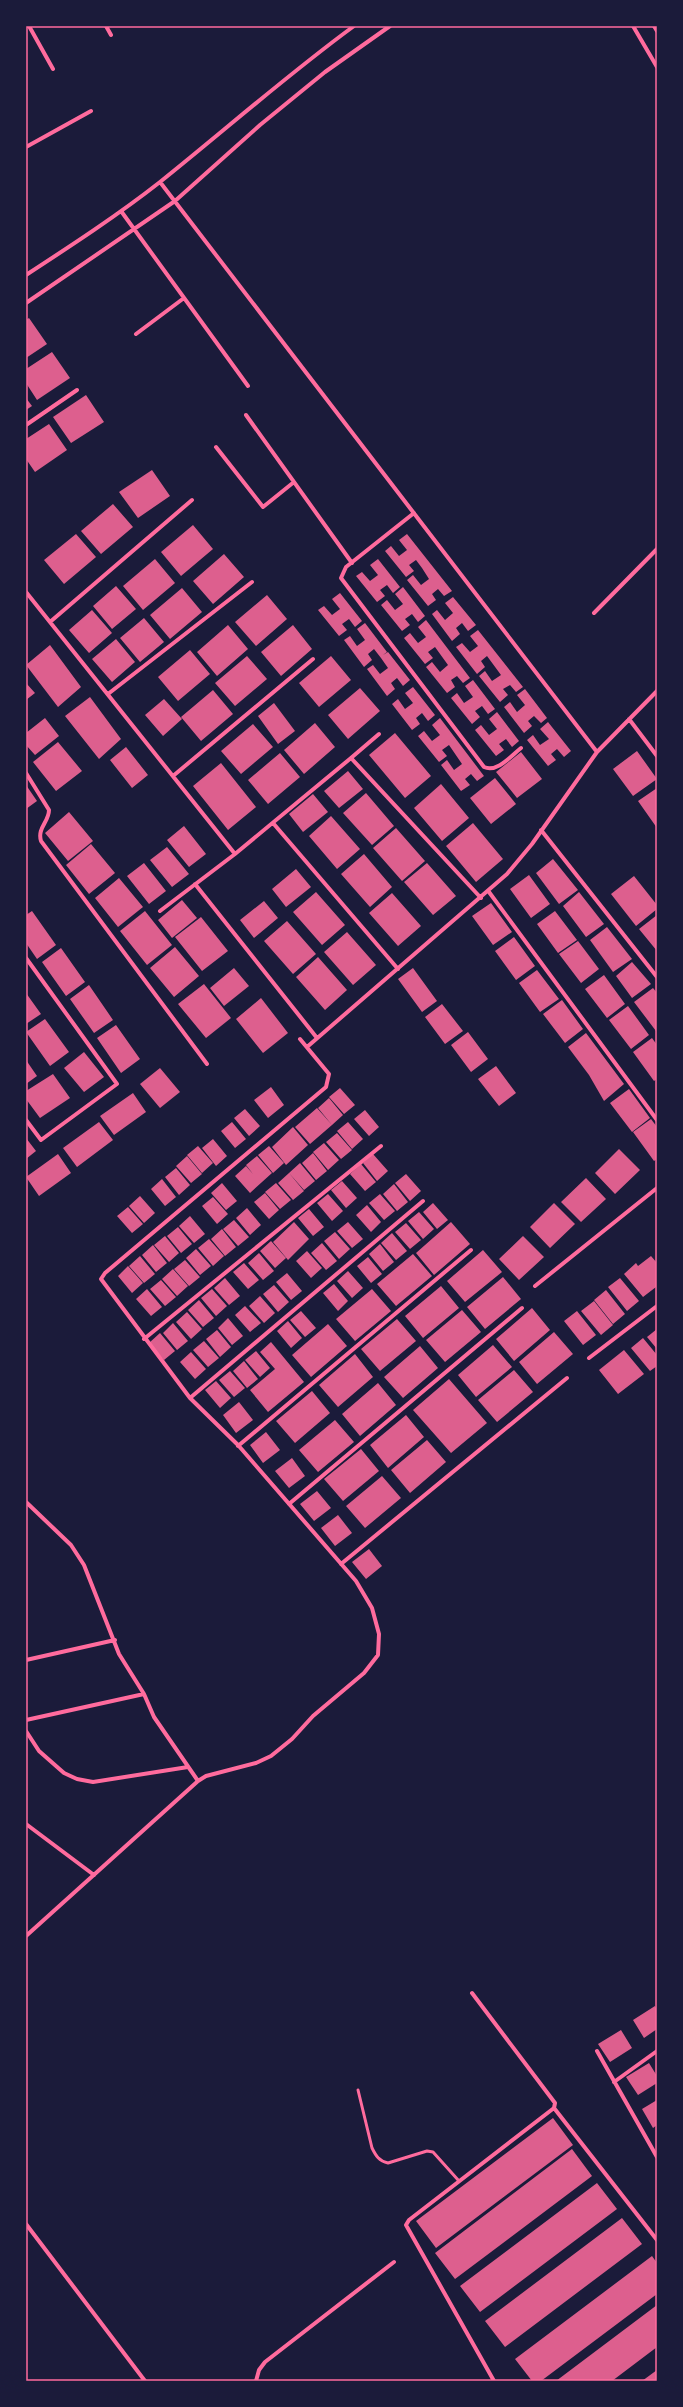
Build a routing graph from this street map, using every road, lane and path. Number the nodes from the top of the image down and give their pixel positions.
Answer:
1 (29, 26) edge
2 (106, 26) edge
3 (354, 26) edge
4 (390, 26) edge
5 (633, 26) edge
6 (654, 26) edge
7 (657, 31) edge
8 (111, 35) dead end
9 (657, 67) edge
10 (53, 69) dead end
11 (91, 111) dead end
12 (26, 147) edge
13 (160, 182) junction
14 (175, 201) junction
15 (121, 211) junction
16 (134, 229) junction
17 (26, 275) edge
18 (184, 298) junction
19 (26, 303) edge
20 (136, 334) dead end
21 (248, 386) dead end
22 (76, 390) dead end
23 (246, 415) dead end
24 (26, 425) edge
25 (216, 447) dead end
26 (294, 482) junction
27 (192, 500) dead end
28 (414, 513) junction
29 (657, 549) edge
30 (352, 563) junction
31 (252, 582) dead end
32 (26, 592) edge
33 (594, 613) dead end
34 (50, 622) junction
35 (313, 659) dead end
36 (657, 691) edge
37 (108, 694) junction
38 (629, 720) junction
39 (379, 734) dead end
40 (521, 748) dead end
41 (597, 752) junction
42 (657, 756) edge
43 (351, 758) junction
44 (26, 773) edge
45 (173, 776) junction
46 (273, 823) junction
47 (542, 830) junction
48 (235, 854) junction
49 (195, 884) junction
50 (489, 892) junction
51 (481, 898) junction
52 (160, 911) dead end
53 (26, 958) edge
54 (398, 969) junction
55 (657, 977) edge
56 (317, 1038) junction
57 (300, 1039) dead end
58 (307, 1046) junction
59 (207, 1064) dead end
60 (26, 1120) edge
61 (657, 1120) edge
62 (381, 1146) dead end
63 (657, 1188) edge
64 (423, 1201) dead end
65 (472, 1250) dead end
66 (535, 1286) dead end
67 (657, 1306) edge
68 (522, 1308) dead end
69 (144, 1339) junction
70 (589, 1358) dead end
71 (567, 1378) dead end
72 (190, 1398) junction
73 (238, 1446) junction
74 (26, 1502) edge
75 (289, 1504) junction
76 (341, 1564) junction
77 (115, 1640) junction
78 (26, 1660) edge
79 (144, 1694) junction
80 (26, 1720) edge
81 (26, 1731) edge
82 (188, 1768) junction
83 (198, 1781) junction
84 (26, 1824) edge
85 (94, 1875) junction
86 (26, 1936) edge
87 (472, 1993) dead end
88 (597, 2051) dead end
89 (657, 2051) edge
90 (614, 2082) junction
91 (358, 2090) dead end
92 (554, 2108) junction
93 (657, 2145) edge
94 (653, 2148) junction
95 (657, 2157) edge
96 (459, 2182) junction
97 (26, 2224) edge
98 (657, 2240) edge
99 (394, 2262) dead end
100 (146, 2381) edge
101 (256, 2381) edge
102 (494, 2381) edge

1 - 10 street
2 - 8 street
3 - 13 street
4 - 14 street
5 - 9 street
6 - 7 street
11 - 12 street
13 - 14 street
13 - 15 street
14 - 16 street
14 - 28 street
15 - 16 street
15 - 17 street
16 - 18 street
16 - 19 street
18 - 20 street
18 - 21 street
22 - 24 street
23 - 26 street
25 - 26 street
26 - 30 street
27 - 34 street
28 - 30 street
28 - 41 street
29 - 33 street
30 - 40 street
31 - 37 street
32 - 34 street
34 - 37 street
35 - 45 street
36 - 38 street
37 - 45 street
38 - 41 street
38 - 42 street
39 - 43 street
41 - 47 street
43 - 46 street
43 - 51 street
44 - 59 street
45 - 48 street
46 - 48 street
46 - 54 street
47 - 50 street
47 - 55 street
48 - 49 street
49 - 52 street
49 - 56 street
50 - 51 street
50 - 61 street
51 - 54 street
53 - 60 street
54 - 56 street
56 - 58 street
57 - 58 street
58 - 69 street
62 - 69 street
63 - 66 street
64 - 72 street
65 - 73 street
67 - 70 street
68 - 75 street
69 - 72 street
71 - 76 street
72 - 73 street
73 - 75 street
74 - 77 street
75 - 76 street
76 - 83 street
77 - 78 street
77 - 79 street
79 - 80 street
79 - 82 street
81 - 82 street
82 - 83 street
83 - 85 street
84 - 85 street
85 - 86 street
87 - 92 street
88 - 90 street
89 - 90 street
90 - 94 street
91 - 96 lane
92 - 96 street
92 - 98 street
93 - 94 street
94 - 95 street
96 - 102 street
97 - 100 street
99 - 101 street

